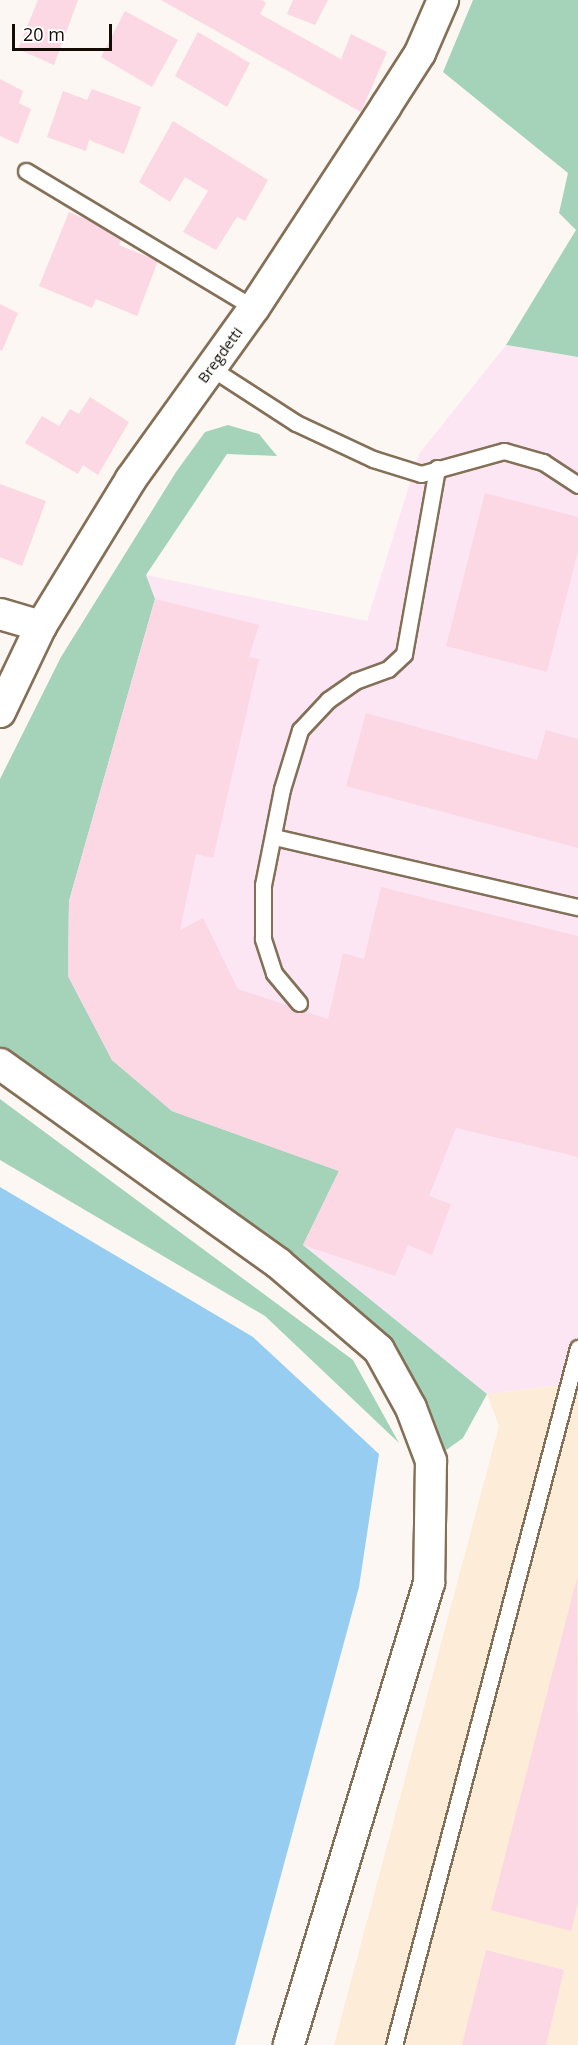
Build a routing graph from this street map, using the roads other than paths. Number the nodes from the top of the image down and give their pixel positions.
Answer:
1 (443, 0) edge
2 (26, 171) dead end
3 (255, 308) junction
4 (211, 368) junction
5 (437, 468) junction
6 (578, 485) edge
7 (0, 614) edge
8 (41, 626) junction
9 (0, 712) edge
10 (274, 837) junction
11 (578, 907) edge
12 (299, 1003) dead end
13 (0, 1064) edge
14 (578, 1348) edge
15 (289, 2045) edge
16 (394, 2045) edge

1 - 3 street, Bregdetti
2 - 3 lane
3 - 4 street, Bregdetti
4 - 5 lane
4 - 8 street, Bregdetti
5 - 6 lane
5 - 10 lane
7 - 8 street
8 - 9 street, Bregdetti
10 - 11 lane
10 - 12 lane
13 - 15 street
14 - 16 lane

